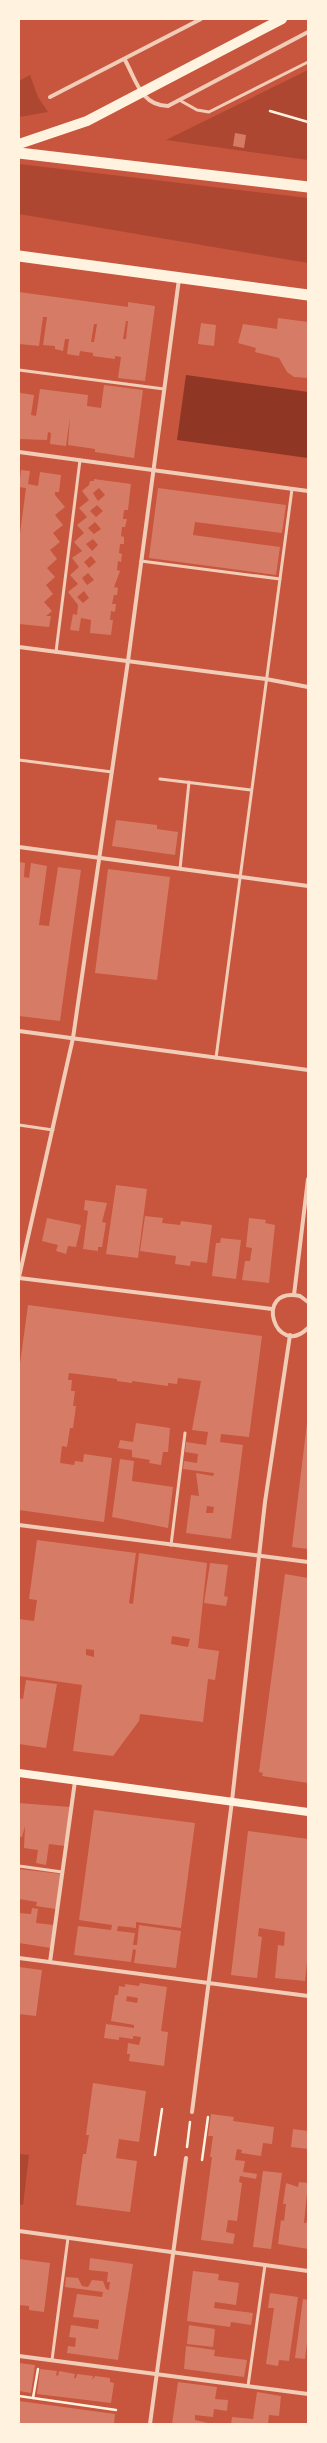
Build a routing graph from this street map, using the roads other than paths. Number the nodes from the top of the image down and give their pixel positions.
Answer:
1 (200, 19) edge
2 (282, 19) edge
3 (308, 32) edge
4 (125, 60) junction
5 (308, 62) edge
6 (142, 93) junction
7 (50, 97) dead end
8 (181, 100) junction
9 (19, 144) edge
10 (19, 152) edge
11 (308, 187) edge
12 (19, 256) edge
13 (179, 278) junction
14 (308, 295) edge
15 (19, 370) edge
16 (164, 389) junction
17 (19, 452) edge
18 (80, 460) junction
19 (154, 470) junction
20 (292, 489) junction
21 (308, 491) edge
22 (141, 561) junction
23 (280, 579) junction
24 (19, 647) edge
25 (56, 652) junction
26 (128, 661) junction
27 (266, 679) junction
28 (308, 687) edge
29 (19, 760) edge
30 (112, 772) junction
31 (160, 779) dead end
32 (189, 782) junction
33 (251, 790) junction
34 (19, 847) edge
35 (99, 857) junction
36 (180, 869) junction
37 (240, 877) junction
38 (308, 886) edge
39 (19, 1031) edge
40 (73, 1038) junction
41 (216, 1058) junction
42 (308, 1070) edge
43 (19, 1125) edge
44 (53, 1130) junction
45 (308, 1179) edge
46 (19, 1278) edge
47 (294, 1295) junction
48 (308, 1302) edge
49 (272, 1309) junction
50 (308, 1328) edge
51 (306, 1332) edge
52 (290, 1335) junction
53 (186, 1433) dead end
54 (19, 1525) edge
55 (172, 1545) junction
56 (259, 1556) junction
57 (308, 1562) edge
58 (19, 1773) edge
59 (75, 1780) junction
60 (232, 1802) junction
61 (308, 1812) edge
62 (19, 1866) edge
63 (62, 1872) junction
64 (19, 1958) edge
65 (50, 1962) junction
66 (209, 1983) junction
67 (308, 1996) edge
68 (192, 2112) road end
69 (186, 2158) road end
70 (19, 2231) edge
71 (68, 2238) junction
72 (173, 2253) junction
73 (265, 2265) junction
74 (308, 2271) edge
75 (19, 2356) edge
76 (52, 2360) junction
77 (156, 2374) junction
78 (248, 2386) junction
79 (308, 2394) edge
80 (150, 2424) edge

1 - 4 street
2 - 6 main road
3 - 8 street
4 - 6 street
4 - 7 street
5 - 8 lane
6 - 8 street
6 - 9 main road
10 - 11 highway
12 - 13 highway
13 - 14 highway
13 - 16 street
15 - 16 lane
16 - 19 street
17 - 18 street
18 - 19 street
18 - 25 lane
19 - 20 street
19 - 22 street
20 - 21 street
20 - 23 lane
22 - 23 lane
22 - 26 street
23 - 27 lane
24 - 25 street
25 - 26 street
26 - 27 street
26 - 30 street
27 - 28 street
27 - 33 lane
29 - 30 lane
30 - 35 street
31 - 32 lane
32 - 33 lane
32 - 36 lane
33 - 37 lane
34 - 35 street
35 - 36 street
35 - 40 street
36 - 37 street
37 - 38 street
37 - 41 lane
39 - 40 street
40 - 41 street
40 - 44 street
41 - 42 street
43 - 44 lane
44 - 46 street
45 - 47 street
46 - 49 street
47 - 48 street
47 - 49 street
49 - 52 street
50 - 51 street
51 - 52 street
52 - 56 street
53 - 55 lane
54 - 55 street
55 - 56 street
56 - 57 street
56 - 60 street
58 - 59 main road
59 - 60 main road
59 - 63 street
60 - 61 main road
60 - 66 street
62 - 63 lane
63 - 65 street
64 - 65 street
65 - 66 street
66 - 67 street
66 - 68 street
69 - 72 street
70 - 71 street
71 - 72 street
71 - 76 lane
72 - 73 street
72 - 77 street
73 - 74 street
73 - 78 lane
75 - 76 street
76 - 77 street
77 - 78 street
77 - 80 street
78 - 79 street

